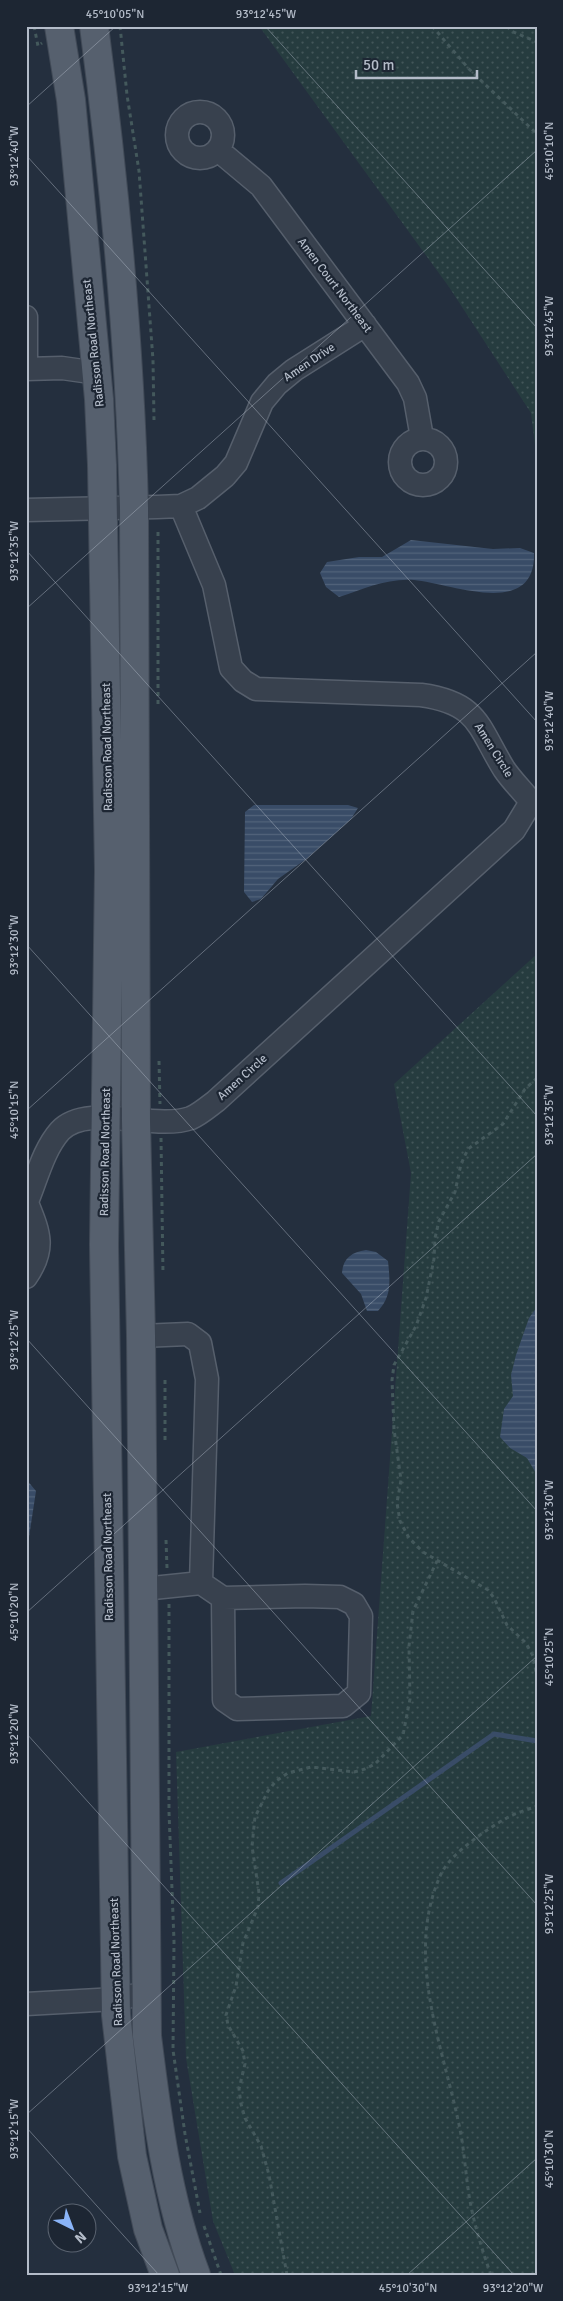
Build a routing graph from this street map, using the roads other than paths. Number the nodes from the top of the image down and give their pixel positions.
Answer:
1 (60, 26) edge
2 (94, 26) edge
3 (218, 150) dead end
4 (26, 317) edge
5 (365, 326) junction
6 (26, 369) edge
7 (97, 373) junction
8 (422, 438) dead end
9 (181, 506) junction
10 (103, 508) junction
11 (134, 508) junction
12 (26, 510) edge
13 (106, 1119) junction
14 (136, 1120) junction
15 (26, 1204) edge
16 (26, 1277) edge
17 (140, 1336) junction
18 (202, 1583) junction
19 (143, 1589) junction
20 (223, 1598) junction
21 (147, 1993) junction
22 (116, 1999) junction
23 (26, 2004) edge
24 (165, 2275) edge
25 (196, 2275) edge

1 - 7 main road, Radisson Road Northeast
2 - 11 main road, Radisson Road Northeast
3 - 5 street, Amen Court Northeast
4 - 6 street
5 - 8 street, Amen Court Northeast
5 - 9 street, Amen Drive
6 - 7 street
7 - 10 main road, Radisson Road Northeast
9 - 11 street, Amen Drive
9 - 14 street, Amen Circle
10 - 11 street, Amen Drive
10 - 12 street, Amen Drive
10 - 13 main road, Radisson Road Northeast
11 - 14 main road, Radisson Road Northeast
13 - 14 street
13 - 15 street
13 - 22 main road, Radisson Road Northeast
14 - 17 main road, Radisson Road Northeast
15 - 16 street
17 - 18 street
17 - 19 main road, Radisson Road Northeast
18 - 19 street
18 - 20 street
19 - 21 main road, Radisson Road Northeast
20 - 20 street
21 - 22 street
21 - 25 main road, Radisson Road Northeast
22 - 23 street
22 - 24 main road, Radisson Road Northeast

